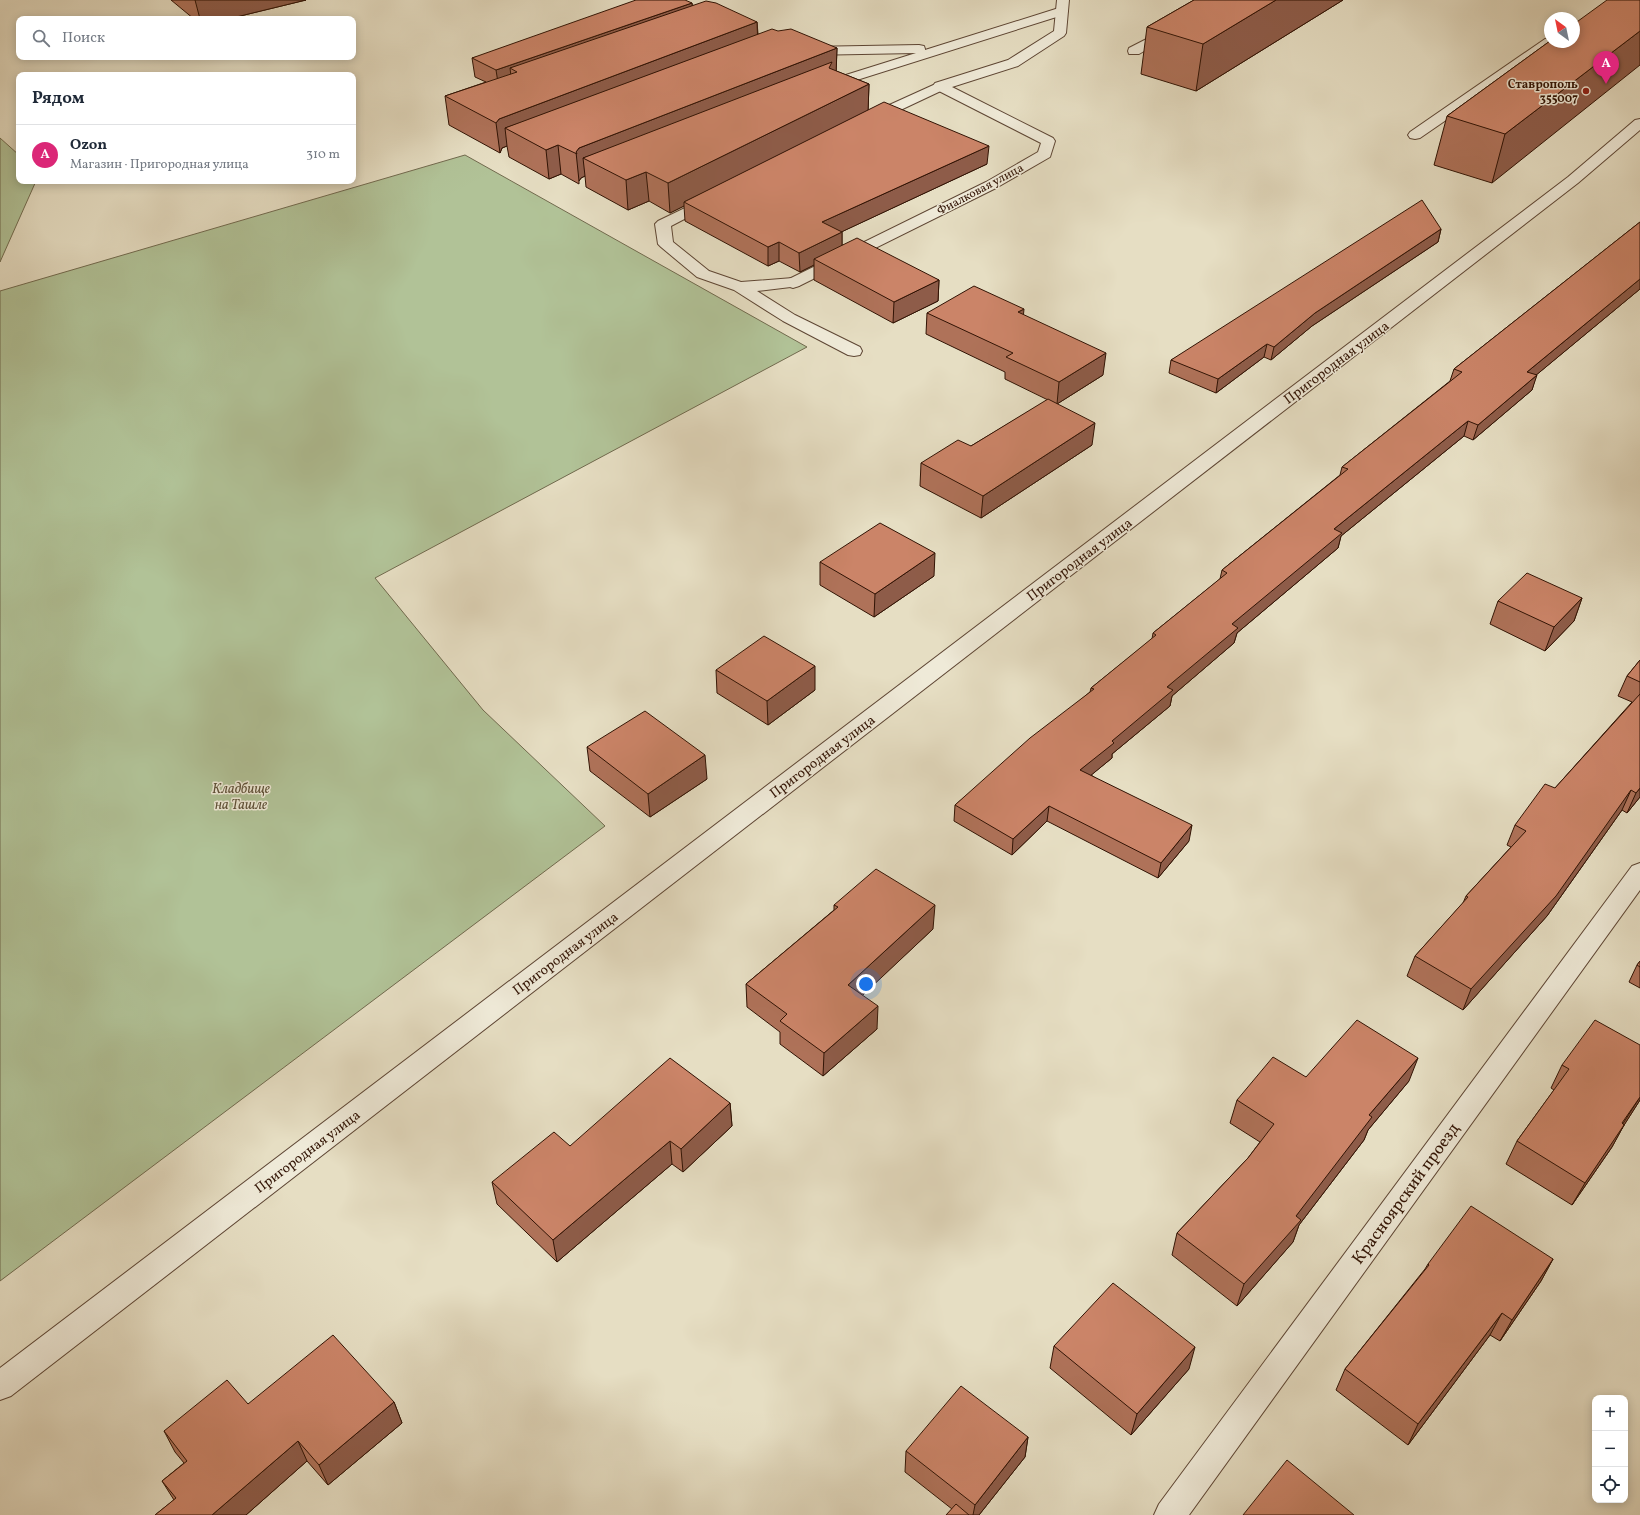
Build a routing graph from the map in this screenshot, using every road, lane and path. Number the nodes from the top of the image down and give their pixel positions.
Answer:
1 (1062, 6) edge
2 (1180, 26) edge
3 (1544, 46) edge
4 (795, 47) edge
5 (942, 49) junction
6 (1134, 51) dead end
7 (940, 86) junction
8 (808, 93) edge
9 (1640, 123) edge
10 (856, 126) edge
11 (1415, 135) dead end
12 (725, 192) edge
13 (793, 283) junction
14 (740, 287) junction
15 (789, 318) junction
16 (854, 351) dead end
17 (1640, 872) edge
18 (0, 1386) edge
19 (1170, 1515) edge

1 - 5 street
1 - 7 street
2 - 6 street
3 - 11 street
4 - 5 street
5 - 8 street
7 - 10 street
7 - 13 street, Фиалковая улица
9 - 18 street, Пригородная улица
12 - 14 street
13 - 14 street
13 - 15 street
14 - 15 street
15 - 16 street
17 - 19 street, Красноярский проезд

